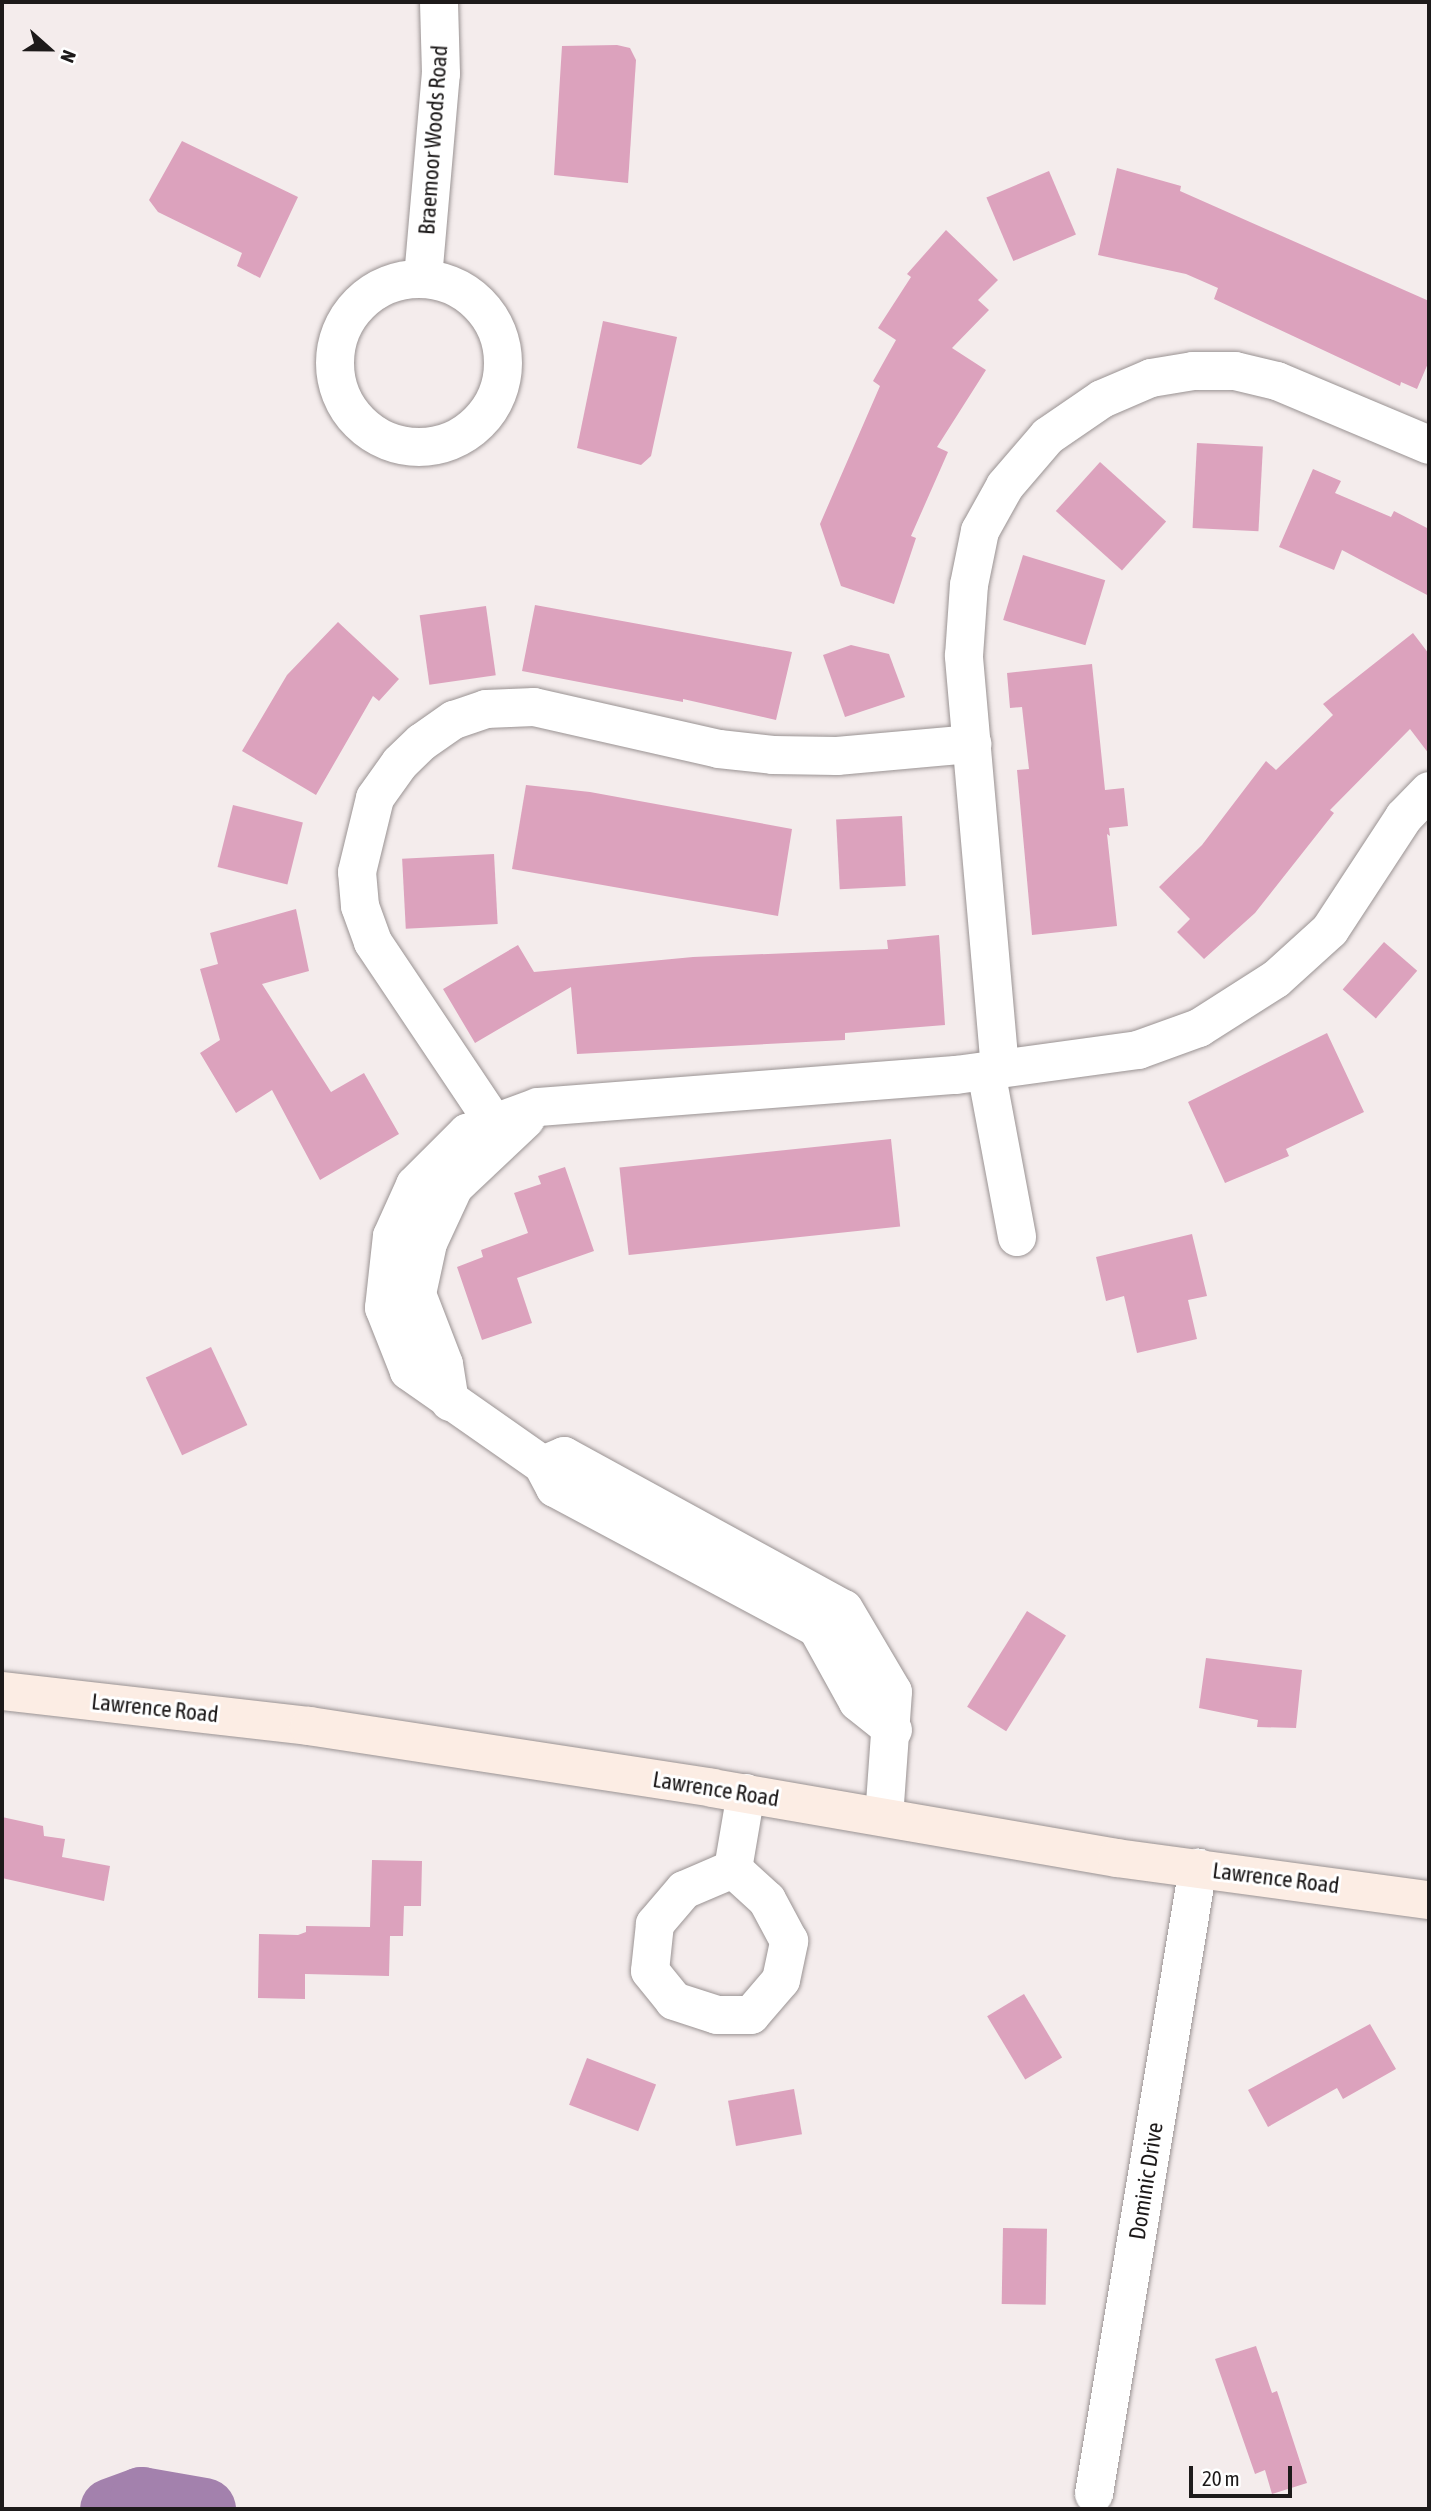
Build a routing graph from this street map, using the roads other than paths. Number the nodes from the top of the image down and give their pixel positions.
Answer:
1 (439, 2) edge
2 (423, 278) junction
3 (1429, 445) edge
4 (972, 744) junction
5 (1429, 791) edge
6 (993, 1070) junction
7 (538, 1107) junction
8 (494, 1123) junction
9 (1017, 1237) dead end
10 (450, 1402) junction
11 (2, 1691) edge
12 (746, 1793) junction
13 (884, 1817) junction
14 (1198, 1868) junction
15 (733, 1869) dead end
16 (1429, 1900) edge
17 (1094, 2494) dead end

1 - 2 street, Braemoor Woods Road
2 - 2 street
3 - 4 street
4 - 6 street
4 - 8 street
5 - 6 street
6 - 7 street
6 - 9 street
7 - 8 street
7 - 10 street
8 - 10 street
10 - 13 street
11 - 12 street, Lawrence Road
12 - 13 street, Lawrence Road
12 - 15 street
13 - 14 street, Lawrence Road
14 - 16 street, Lawrence Road
14 - 17 street, Dominic Drive

